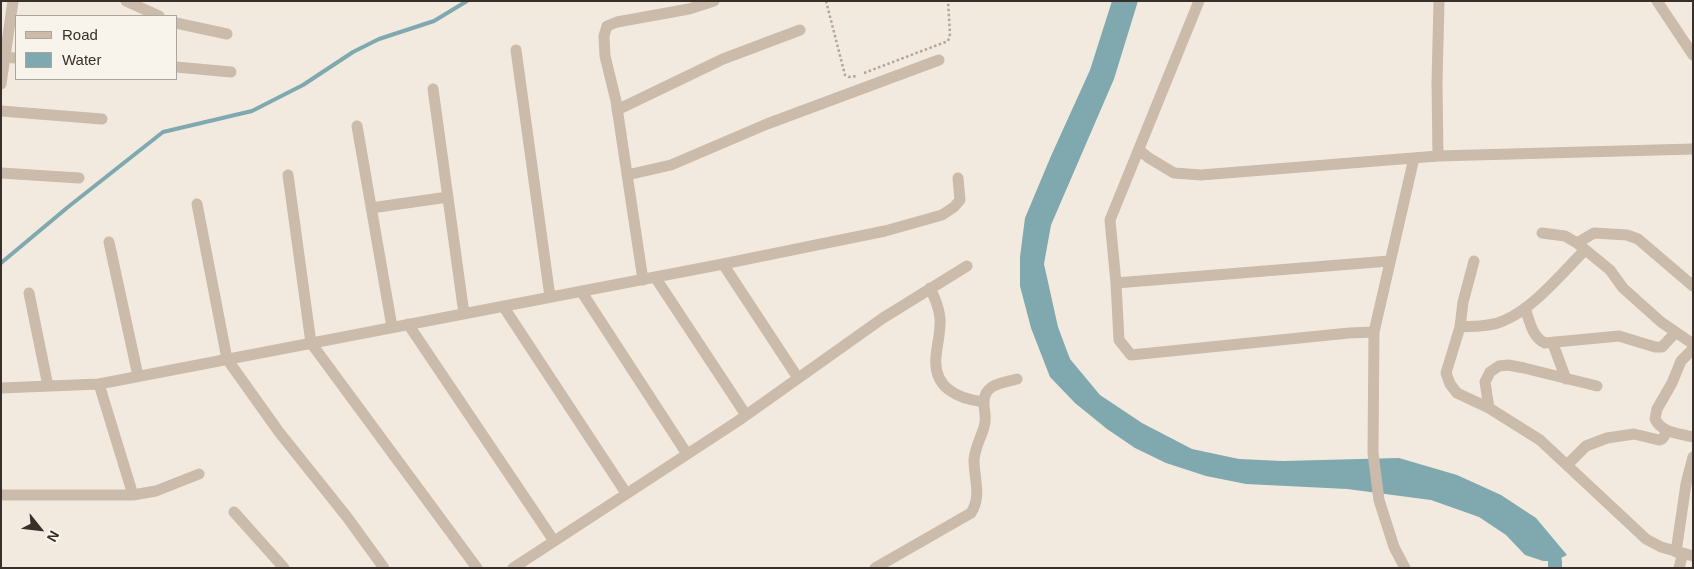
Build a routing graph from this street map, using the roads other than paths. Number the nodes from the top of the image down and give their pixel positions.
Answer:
1 (13, 1) edge
2 (126, 1) edge
3 (714, 1) edge
4 (1199, 1) edge
5 (1439, 1) edge
6 (1657, 1) edge
7 (157, 15) edge
8 (178, 22) edge
9 (800, 30) dead end
10 (227, 34) dead end
11 (516, 50) dead end
12 (1693, 55) edge
13 (7, 58) edge
14 (939, 60) dead end
15 (178, 67) edge
16 (231, 72) dead end
17 (1, 84) edge
18 (433, 89) dead end
19 (617, 110) junction
20 (1, 111) edge
21 (102, 119) dead end
22 (357, 126) dead end
23 (1693, 149) edge
24 (1139, 150) junction
25 (1438, 156) junction
26 (1414, 158) junction
27 (1, 173) edge
28 (627, 174) junction
29 (288, 175) dead end
30 (79, 178) dead end
31 (958, 178) dead end
32 (448, 197) junction
33 (197, 204) dead end
34 (371, 208) junction
35 (1542, 234) dead end
36 (109, 242) dead end
37 (1581, 246) junction
38 (1390, 261) junction
39 (1474, 261) dead end
40 (723, 264) junction
41 (967, 266) dead end
42 (649, 278) junction
43 (1116, 283) junction
44 (1693, 286) edge
45 (930, 288) junction
46 (581, 291) junction
47 (29, 293) dead end
48 (550, 297) junction
49 (503, 306) junction
50 (1526, 308) junction
51 (464, 314) junction
52 (408, 324) junction
53 (1460, 327) junction
54 (392, 328) junction
55 (1374, 332) junction
56 (1675, 333) junction
57 (311, 343) junction
58 (1553, 344) junction
59 (1693, 344) edge
60 (1693, 349) edge
61 (227, 359) junction
62 (138, 376) junction
63 (798, 378) junction
64 (1017, 378) dead end
65 (1566, 379) junction
66 (99, 384) junction
67 (48, 386) junction
68 (1597, 386) dead end
69 (1, 388) edge
70 (984, 402) junction
71 (1489, 408) junction
72 (746, 415) junction
73 (1668, 431) junction
74 (1693, 437) edge
75 (686, 454) junction
76 (1693, 457) edge
77 (1567, 465) junction
78 (199, 474) dead end
79 (626, 493) junction
80 (1, 495) edge
81 (133, 495) junction
82 (234, 512) dead end
83 (554, 541) junction
84 (1684, 554) edge
85 (284, 568) edge
86 (384, 568) edge
87 (477, 568) edge
88 (513, 568) edge
89 (875, 568) edge
90 (1406, 568) edge
91 (1679, 568) edge

1 - 13 street
2 - 7 street
3 - 19 street
4 - 24 street
5 - 25 street
6 - 12 street
8 - 10 street
9 - 19 street
11 - 48 street
13 - 17 street
14 - 28 street
15 - 16 street
18 - 32 street
19 - 28 street
20 - 21 street
22 - 34 street
23 - 25 street
24 - 26 street
24 - 43 street
25 - 26 street
26 - 38 street
27 - 30 street
28 - 42 street
29 - 57 street
31 - 40 street
32 - 34 street
32 - 51 street
33 - 61 street
34 - 54 street
35 - 37 street
36 - 62 street
37 - 44 street
37 - 50 street
37 - 56 street
38 - 43 street
38 - 55 street
39 - 53 street
40 - 42 street
40 - 63 street
41 - 45 street
42 - 46 street
42 - 72 street
43 - 55 street
45 - 63 street
45 - 70 street
46 - 48 street
46 - 75 street
47 - 67 street
48 - 49 street
49 - 51 street
49 - 79 street
50 - 53 street
50 - 58 street
51 - 52 street
52 - 54 street
52 - 83 street
53 - 71 street
54 - 57 street
55 - 90 street
56 - 58 street
56 - 59 street
57 - 61 street
57 - 87 street
58 - 65 street
60 - 73 street
61 - 62 street
61 - 86 street
62 - 66 street
63 - 72 street
64 - 70 street
65 - 68 street
65 - 71 street
66 - 67 street
66 - 81 street
67 - 69 street
70 - 89 street
71 - 77 street
72 - 75 street
73 - 74 street
73 - 77 street
75 - 79 street
76 - 84 street
77 - 84 street
78 - 81 street
79 - 83 street
80 - 81 street
82 - 85 street
83 - 88 street
84 - 91 street

